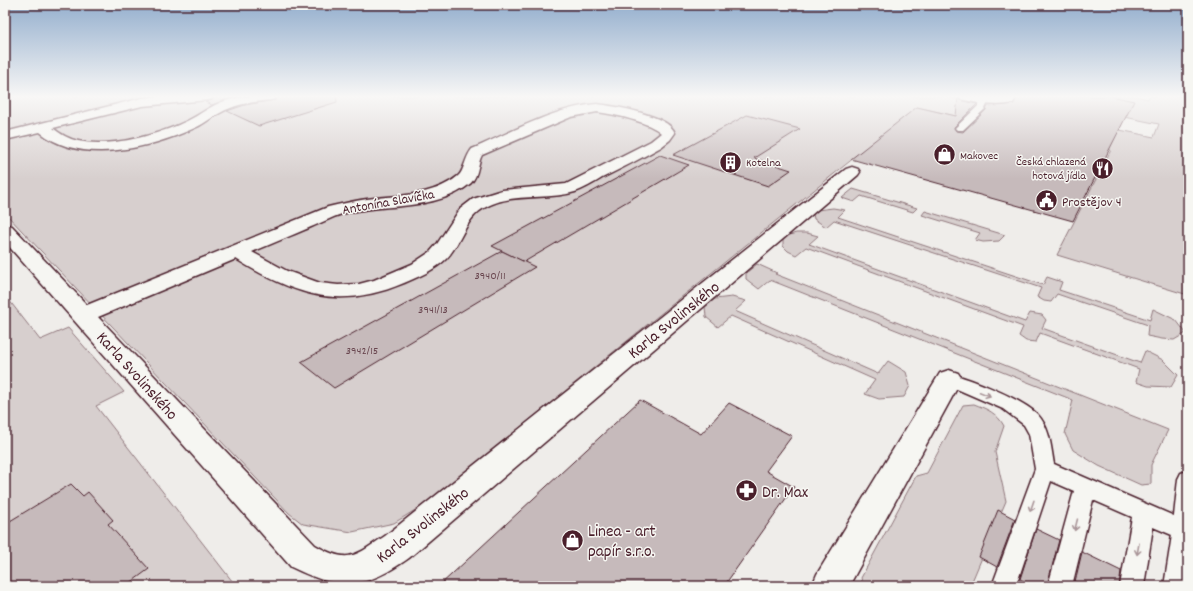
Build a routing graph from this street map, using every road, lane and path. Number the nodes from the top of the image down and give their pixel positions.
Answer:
1 (57, 124) edge
2 (193, 124) edge
3 (544, 124) edge
4 (658, 124) edge
5 (965, 124) edge
6 (43, 127) junction
7 (960, 128) dead end
8 (5, 136) edge
9 (852, 172) dead end
10 (5, 230) edge
11 (238, 252) junction
12 (84, 315) junction
13 (949, 379) joint
14 (1045, 469) junction
15 (1188, 479) edge
16 (1086, 487) junction
17 (1144, 513) junction
18 (1186, 531) edge
19 (830, 586) edge
20 (1004, 586) edge
21 (1060, 586) edge
22 (1132, 586) edge
23 (1176, 586) edge

1 - 6 street
2 - 6 street
3 - 11 street, Antonína Slavíčka
4 - 11 street, Antonína Slavíčka
5 - 7 lane
6 - 8 street
9 - 12 street, Karla Svolinského
10 - 12 street, Karla Svolinského
11 - 12 street, Antonína Slavíčka
13 -> 14 lane
13 - 19 street
14 - 16 lane
14 -> 20 lane
15 - 18 lane
16 - 17 lane
16 -> 21 lane
17 - 18 lane
17 -> 22 lane
18 - 23 lane

